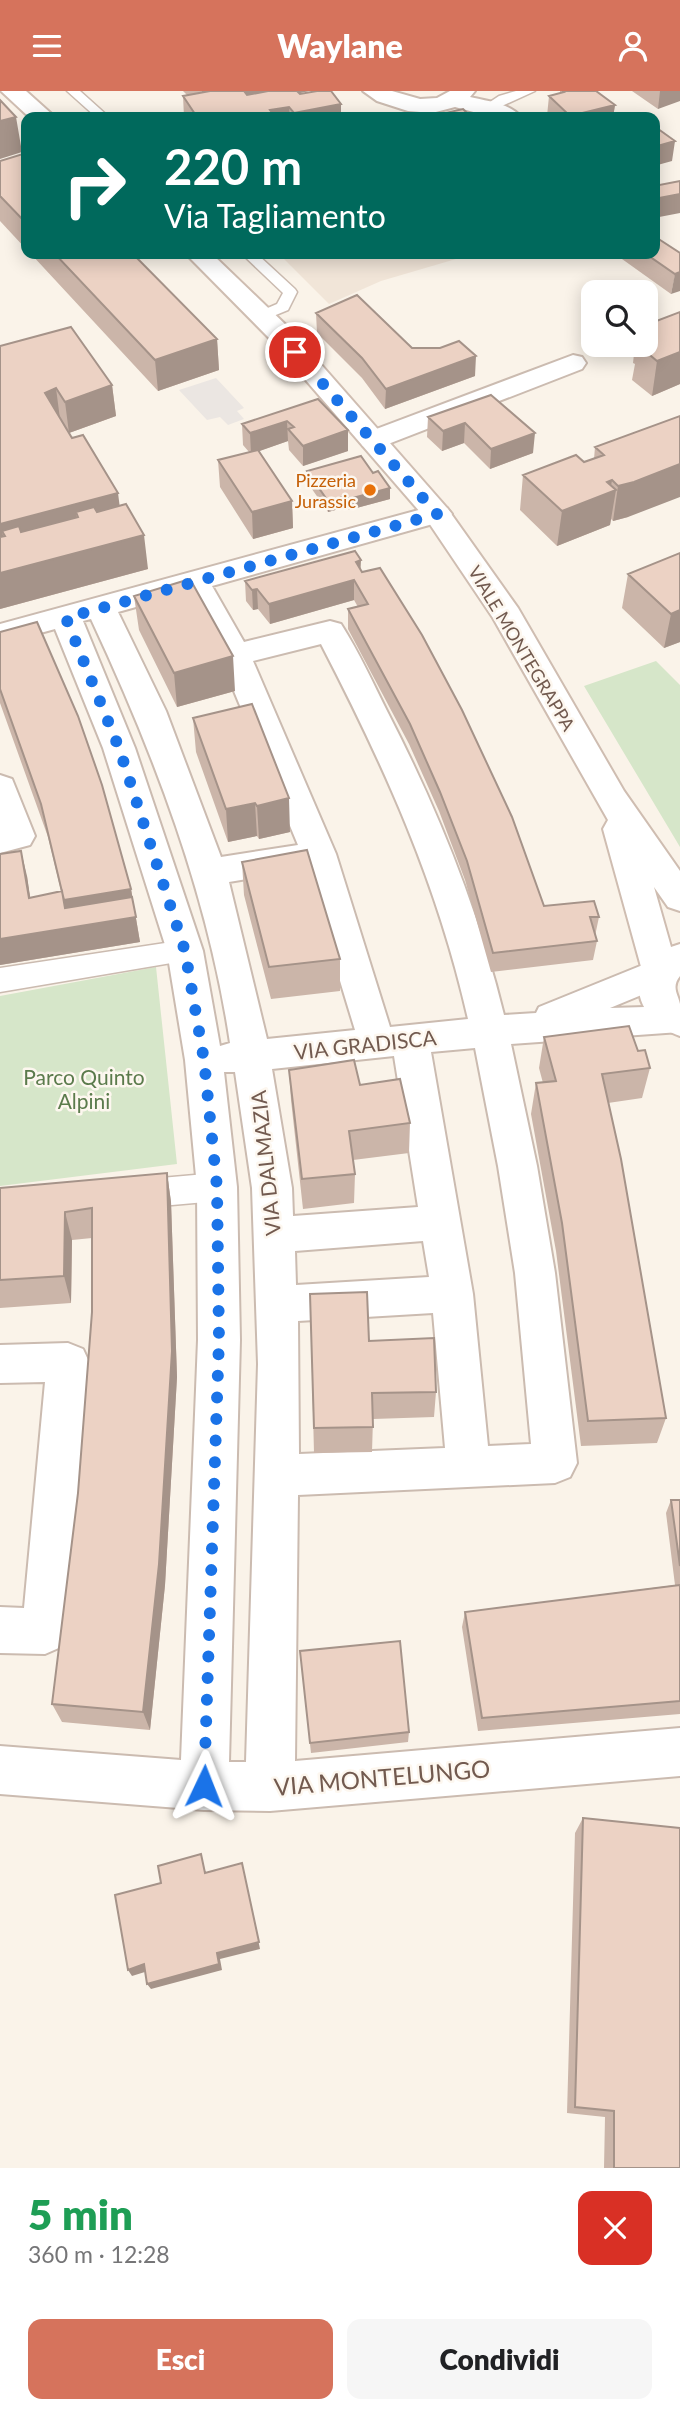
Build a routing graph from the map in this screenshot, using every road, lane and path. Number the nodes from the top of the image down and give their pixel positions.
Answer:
1 (12, 91) edge
2 (38, 91) edge
3 (73, 91) edge
4 (374, 91) edge
5 (529, 91) edge
6 (459, 95) edge
7 (487, 108) junction
8 (37, 112) edge
9 (59, 112) edge
10 (97, 112) edge
11 (497, 112) edge
12 (203, 259) edge
13 (254, 259) edge
14 (261, 316) junction
15 (573, 362) dead end
16 (373, 440) junction
17 (437, 514) junction
18 (195, 582) junction
19 (83, 613) junction
20 (0, 634) edge
21 (235, 655) junction
22 (0, 787) edge
23 (612, 800) junction
24 (0, 840) edge
25 (320, 854) junction
26 (209, 872) junction
27 (680, 898) edge
28 (185, 951) junction
29 (670, 965) edge
30 (0, 980) edge
31 (679, 1023) edge
32 (508, 1030) junction
33 (393, 1041) junction
34 (252, 1055) junction
35 (204, 1060) junction
36 (217, 1187) junction
37 (103, 1197) edge
38 (441, 1222) junction
39 (274, 1235) junction
40 (452, 1294) junction
41 (276, 1304) junction
42 (0, 1363) edge
43 (468, 1468) junction
44 (276, 1475) junction
45 (0, 1630) edge
46 (680, 1752) edge
47 (0, 1770) edge
48 (204, 1786) junction
49 (270, 1787) junction

1 - 8 street
2 - 9 street
3 - 10 lane
4 - 6 street
5 - 7 lane
6 - 7 street
7 - 11 street
12 - 14 street, VIALE MONTEGRAPPA
13 - 14 lane
14 - 16 street, VIALE MONTEGRAPPA
15 - 16 street
16 - 17 street, VIALE MONTEGRAPPA
17 - 18 street
17 - 23 street, VIALE MONTEGRAPPA
18 - 19 street
18 - 21 street
19 - 20 street
19 - 26 street, VIA DALMAZIA
19 - 28 street
21 - 25 street
21 - 32 street
22 - 24 street
23 - 27 street, VIALE MONTEGRAPPA
23 - 29 street, VIALE MONTEGRAPPA
25 - 26 street
25 - 33 street
26 - 34 street, VIA DALMAZIA
28 - 30 street
28 - 35 street
29 - 31 street, VIALE MONTEGRAPPA
29 - 32 street, VIA GRADISCA
31 - 32 street, VIA GRADISCA
32 - 33 street, VIA GRADISCA
32 - 43 street
33 - 34 street, VIA GRADISCA
33 - 38 street
34 - 35 street, VIA GRADISCA
34 - 39 street, VIA DALMAZIA
35 - 36 street
36 - 37 street
36 - 48 street
38 - 39 street
38 - 40 street
39 - 41 street, VIA DALMAZIA
40 - 41 street
40 - 43 street
41 - 44 street, VIA DALMAZIA
42 - 45 street
43 - 44 street
44 - 49 street, VIA DALMAZIA
46 - 49 street, VIA MONTELUNGO
47 - 48 street, VIA MONTELUNGO
48 - 49 street, VIA MONTELUNGO

